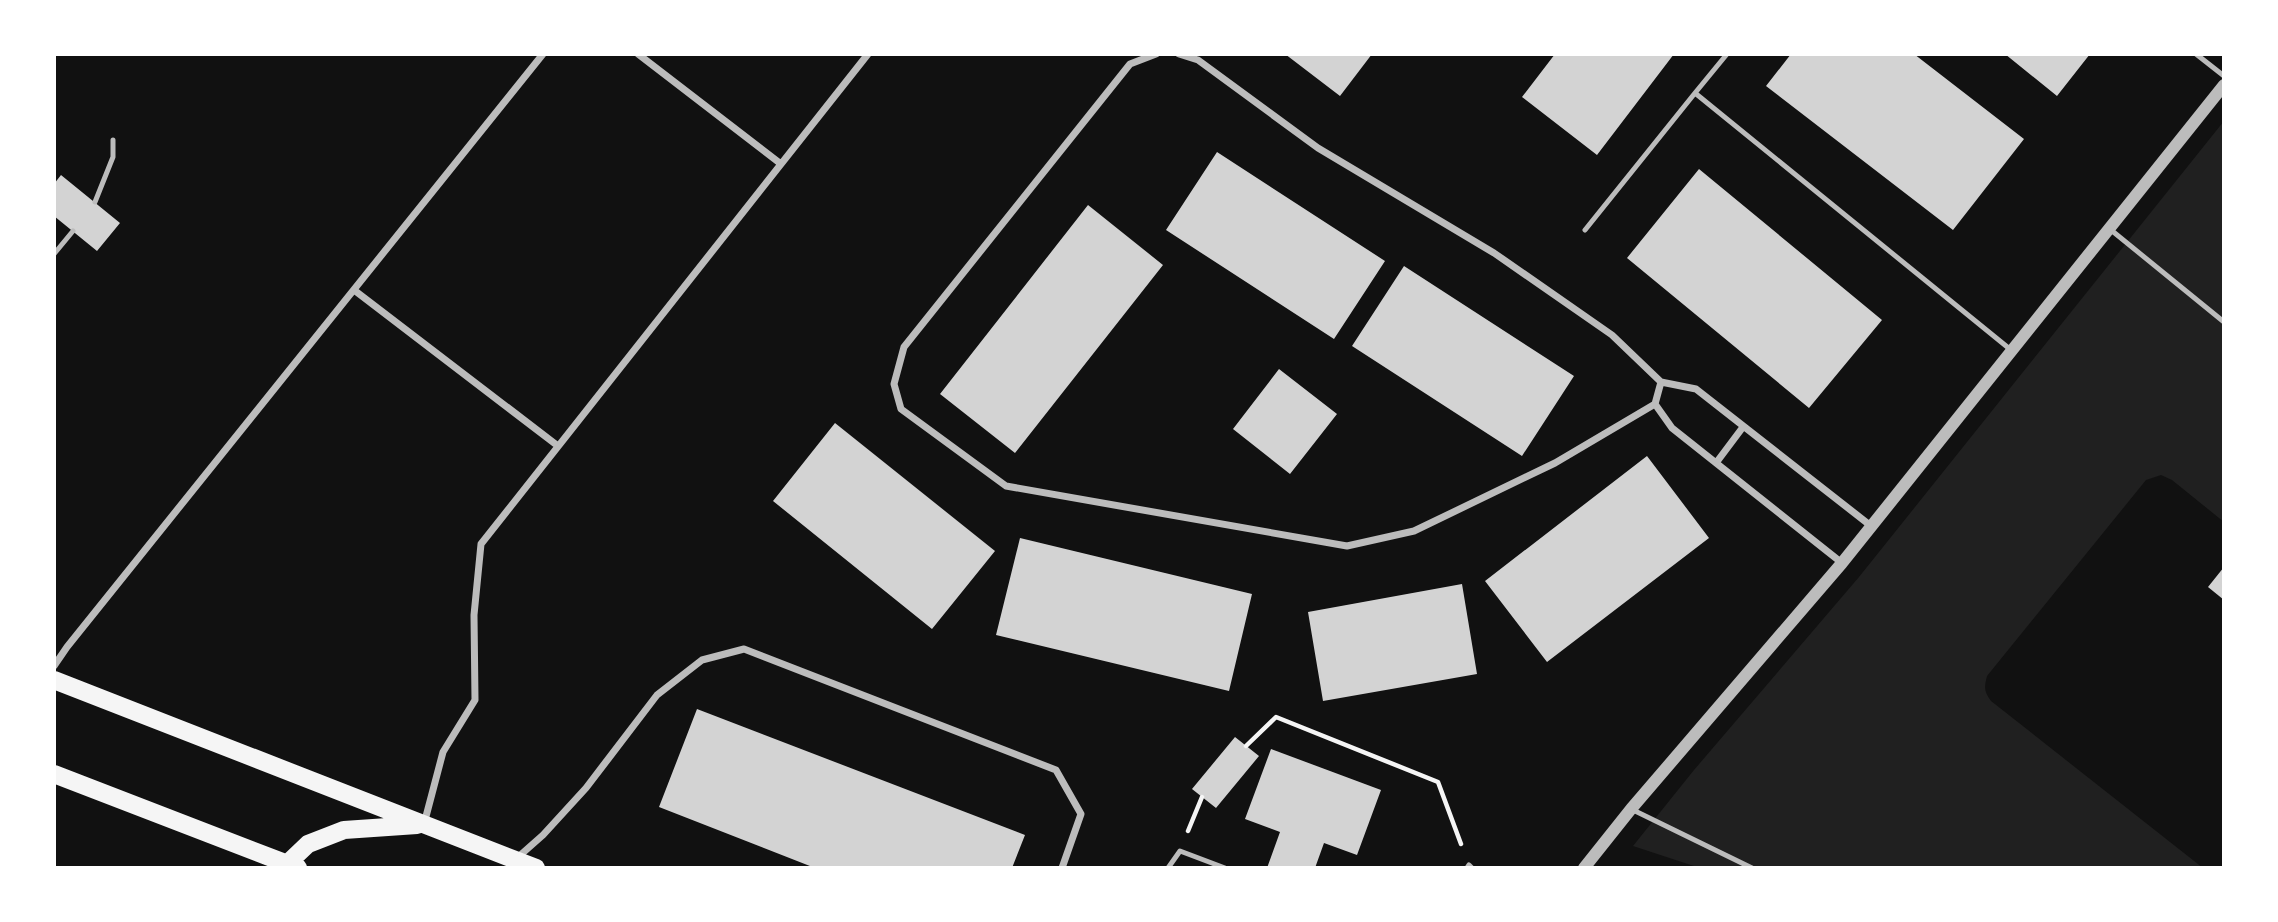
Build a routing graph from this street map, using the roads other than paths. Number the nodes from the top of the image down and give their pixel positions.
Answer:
1 (543, 54) edge
2 (638, 54) edge
3 (868, 54) edge
4 (1156, 54) edge
5 (1179, 54) edge
6 (1727, 54) edge
7 (2196, 54) edge
8 (2224, 76) edge
9 (2224, 85) edge
10 (1695, 93) junction
11 (113, 140) dead end
12 (781, 164) junction
13 (95, 202) dead end
14 (2108, 228) junction
15 (1586, 230) dead end
16 (73, 231) dead end
17 (54, 254) edge
18 (354, 290) junction
19 (2224, 322) edge
20 (2011, 350) junction
21 (1661, 382) junction
22 (1655, 404) junction
23 (1743, 427) junction
24 (558, 446) junction
25 (1716, 463) junction
26 (1871, 526) junction
27 (1842, 562) junction
28 (54, 666) edge
29 (54, 680) edge
30 (54, 774) edge
31 (1631, 810) junction
32 (424, 824) junction
33 (515, 860) junction
34 (290, 866) edge
35 (536, 868) edge
36 (1062, 868) edge
37 (1168, 868) edge
38 (1225, 868) edge
39 (1584, 868) edge
40 (1752, 868) edge

1 - 18 street
2 - 12 street
3 - 12 street
4 - 22 street
5 - 21 street
6 - 10 lane
7 - 8 lane
9 - 14 street
10 - 15 lane
10 - 20 lane
11 - 13 lane
12 - 24 street
14 - 19 lane
14 - 20 street
16 - 17 lane
18 - 24 street
18 - 28 street
20 - 26 street
21 - 22 street
21 - 23 street
22 - 25 street
23 - 25 street
23 - 26 street
24 - 32 street
25 - 27 street
26 - 27 street
27 - 31 street
29 - 32 main road
30 - 34 main road
31 - 39 street
31 - 40 lane
32 - 33 main road
32 - 34 main road
33 - 35 main road
33 - 36 street
37 - 38 lane

